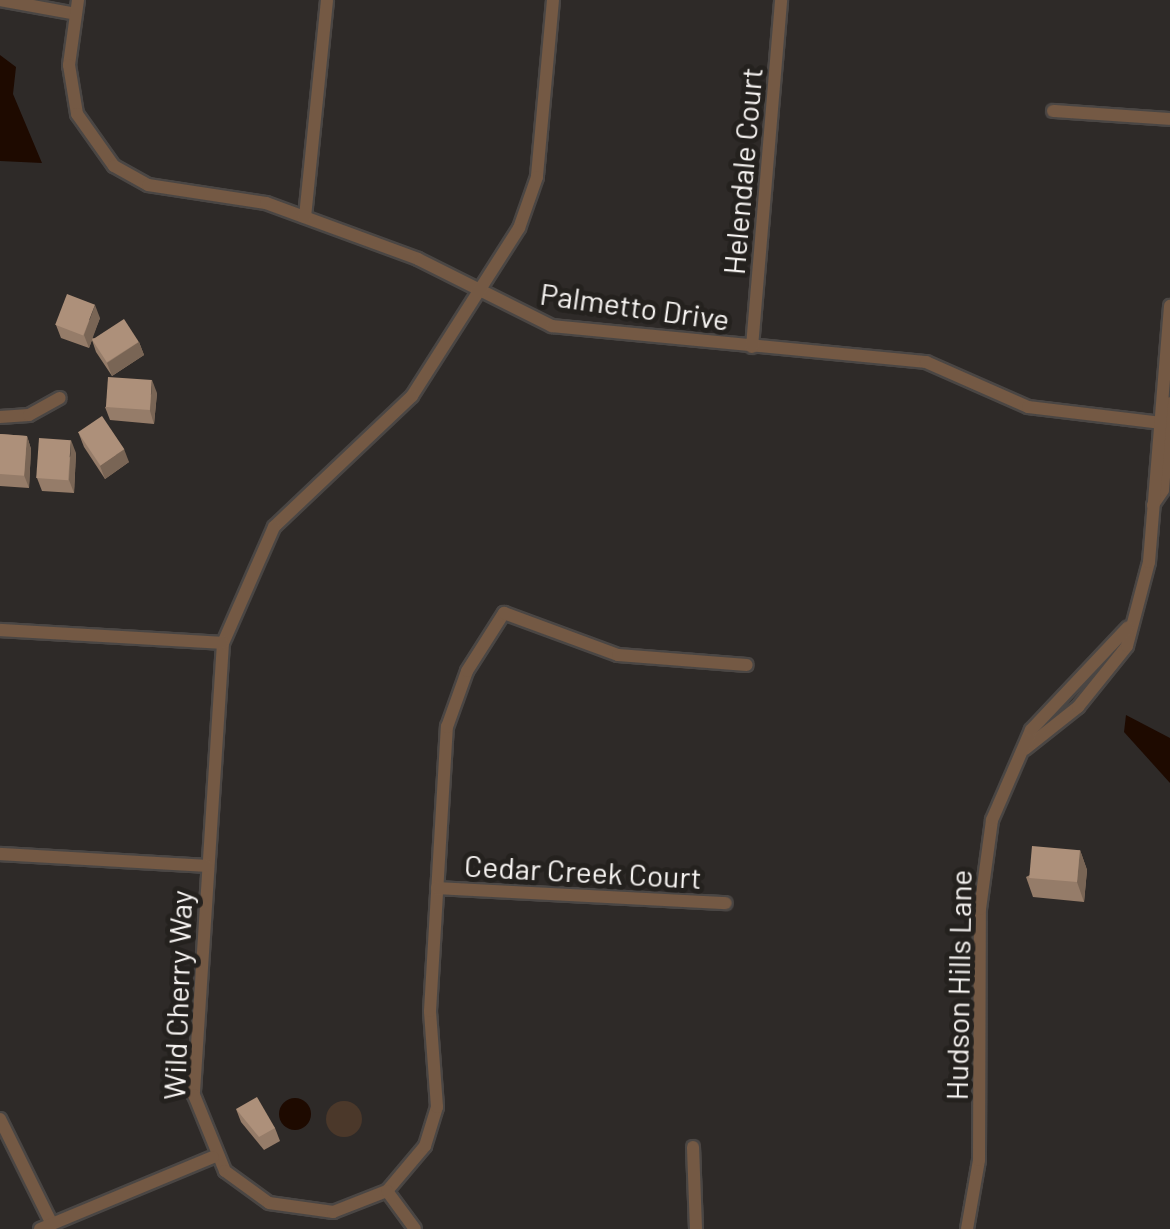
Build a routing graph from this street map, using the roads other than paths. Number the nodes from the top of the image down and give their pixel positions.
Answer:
1 (0, 0) edge
2 (327, 0) edge
3 (553, 0) edge
4 (781, 0) edge
5 (77, 7) edge
6 (1054, 111) dead end
7 (1170, 119) edge
8 (305, 217) junction
9 (478, 294) junction
10 (1170, 306) edge
11 (1169, 335) edge
12 (752, 347) junction
13 (60, 398) dead end
14 (1170, 404) edge
15 (0, 417) edge
16 (1164, 423) edge
17 (0, 630) edge
18 (224, 643) junction
19 (747, 665) dead end
20 (0, 854) edge
21 (206, 866) junction
22 (437, 888) junction
23 (726, 903) dead end
24 (0, 1119) edge
25 (693, 1147) dead end
26 (212, 1157) junction
27 (387, 1191) junction
28 (46, 1226) edge
29 (415, 1229) edge
30 (696, 1229) edge
31 (967, 1229) edge

1 - 5 street
2 - 8 street
3 - 9 street, Wild Cherry Way
4 - 12 street, Helendale Court
5 - 8 street, Palmetto Drive
6 - 7 street
8 - 9 street, Palmetto Drive
9 - 12 street, Palmetto Drive
9 - 18 street, Wild Cherry Way
10 - 11 street, Hudson Hills Lane
11 - 16 street, Hudson Hills Lane
12 - 16 street, Palmetto Drive
13 - 15 street
14 - 16 street, Hudson Hills Lane
16 - 31 street, Hudson Hills Lane
17 - 18 street
18 - 21 street, Wild Cherry Way
19 - 22 street
20 - 21 street
21 - 26 street, Wild Cherry Way
22 - 23 street, Cedar Creek Court
22 - 27 street
24 - 28 street
25 - 30 street
26 - 27 street
26 - 28 street
27 - 29 street

